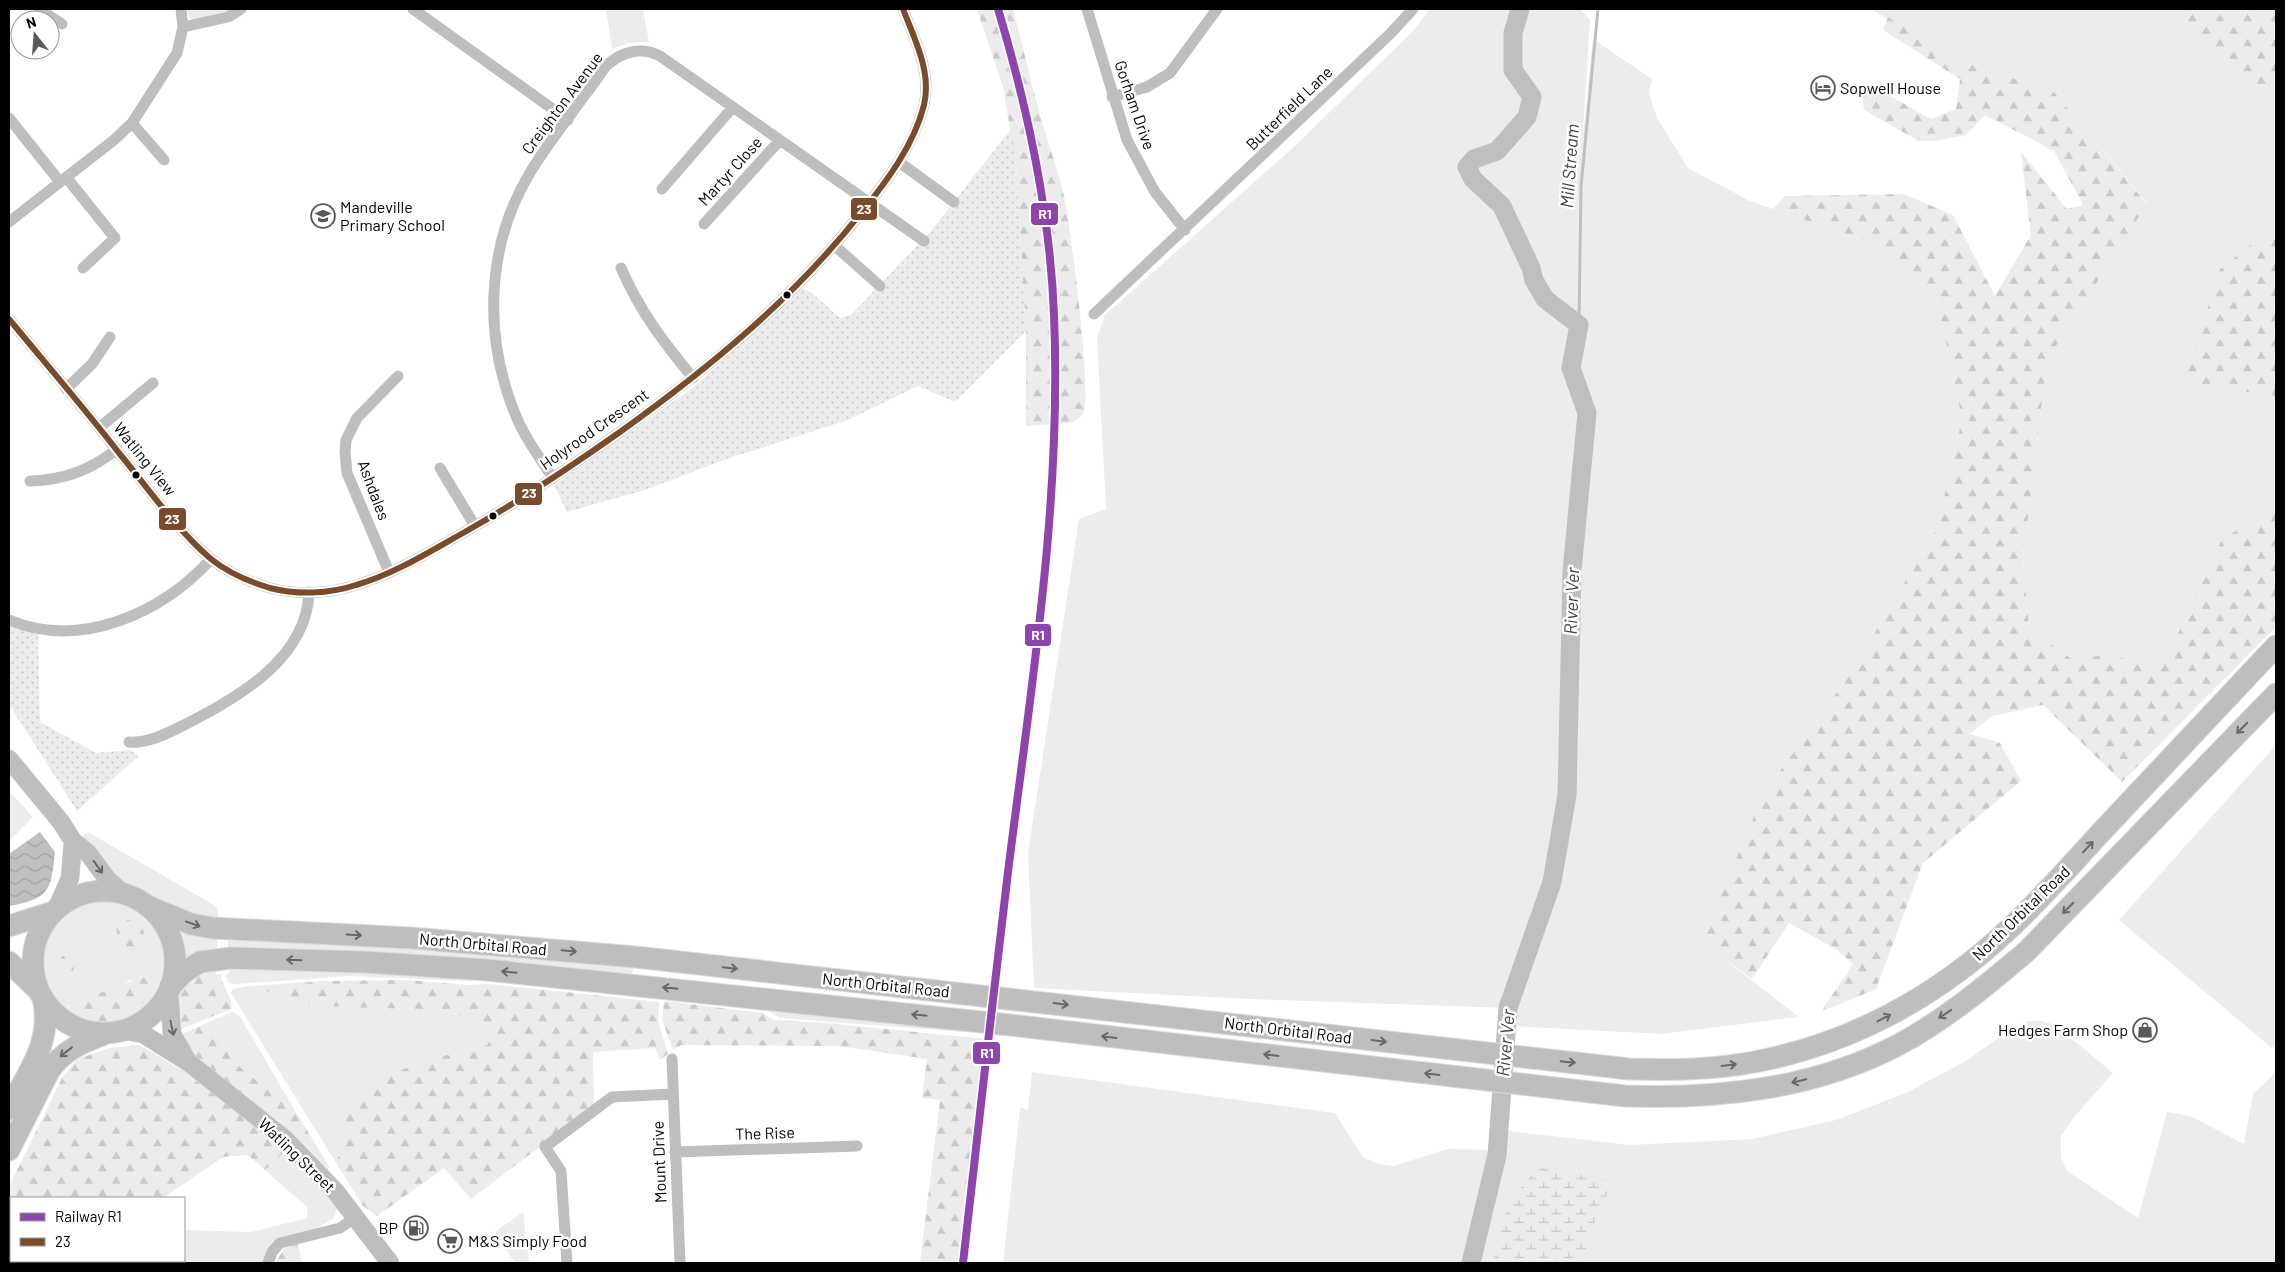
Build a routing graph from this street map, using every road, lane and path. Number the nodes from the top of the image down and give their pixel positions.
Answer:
1 (39, 9) edge
2 (181, 9) edge
3 (241, 9) edge
4 (413, 9) edge
5 (903, 9) edge
6 (1087, 9) edge
7 (1217, 9) edge
8 (1413, 9) edge
9 (62, 24) dead end
10 (183, 27) junction
11 (1112, 97) junction
12 (733, 107) junction
13 (9, 118) edge
14 (568, 120) junction
15 (132, 123) junction
16 (780, 140) junction
17 (164, 160) dead end
18 (898, 162) junction
19 (63, 180) junction
20 (662, 189) dead end
21 (954, 202) dead end
22 (870, 203) junction
23 (9, 222) edge
24 (704, 224) dead end
25 (1185, 230) junction
26 (924, 242) dead end
27 (835, 246) junction
28 (83, 268) dead end
29 (622, 268) dead end
30 (880, 286) dead end
31 (1094, 314) dead end
32 (9, 320) edge
33 (110, 337) dead end
34 (398, 376) dead end
35 (693, 378) junction
36 (153, 382) dead end
37 (66, 389) junction
38 (99, 428) junction
39 (117, 449) junction
40 (440, 468) dead end
41 (553, 478) junction
42 (30, 481) dead end
43 (475, 526) junction
44 (212, 559) junction
45 (389, 572) junction
46 (309, 592) junction
47 (9, 620) edge
48 (2276, 646) edge
49 (2276, 694) edge
50 (129, 742) dead end
51 (9, 759) edge
52 (73, 841) junction
53 (122, 894) junction
54 (147, 906) junction
55 (55, 910) junction
56 (9, 926) edge
57 (9, 962) edge
58 (169, 988) junction
59 (41, 994) junction
60 (115, 1031) junction
61 (672, 1058) dead end
62 (188, 1062) junction
63 (673, 1094) junction
64 (9, 1109) edge
65 (857, 1146) dead end
66 (9, 1150) edge
67 (676, 1152) junction
68 (356, 1217) junction
69 (268, 1263) edge
70 (390, 1263) edge
71 (567, 1263) edge
72 (680, 1263) edge

1 - 9 street
2 - 10 street
3 - 10 street
4 - 14 street
5 - 18 street, Holyrood Crescent
6 - 11 street, Gorham Drive
7 - 11 street
8 - 25 street, Butterfield Lane
10 - 15 street
11 - 25 street, Gorham Drive
12 - 14 street, Creighton Avenue
12 - 16 street, Creighton Avenue
12 - 20 street
13 - 19 street
14 - 41 street, Creighton Avenue
15 - 17 street
15 - 19 street
16 - 22 street, Creighton Avenue
16 - 24 street, Martyr Close
18 - 21 street
18 - 22 street, Holyrood Crescent
19 - 23 street
19 - 28 street
22 - 26 street, Creighton Avenue
22 - 27 street, Holyrood Crescent
25 - 31 street, Butterfield Lane
27 - 30 street
27 - 35 street, Holyrood Crescent
29 - 35 street
32 - 37 street, Watling View
33 - 37 street
34 - 45 street, Ashdales
35 - 41 street, Holyrood Crescent
36 - 38 street
37 - 38 street, Watling View
38 - 39 street, Watling View
39 - 42 street
39 - 44 street, Watling View
40 - 43 street
41 - 43 street, Holyrood Crescent
43 - 45 street, Holyrood Crescent
44 - 46 street, Watling View
44 - 47 street
45 - 46 street, Holyrood Crescent
46 - 50 street
54 -> 48 highway, North Orbital Road
49 -> 58 highway, North Orbital Road
51 - 52 main road
52 -> 53 main road
52 - 55 main road
53 - 54 highway
53 - 55 highway
54 - 58 highway
55 - 56 highway
55 - 59 highway
57 - 59 highway
58 - 60 highway
58 -> 62 main road
59 - 60 highway
59 - 64 highway
60 - 62 main road, Watling Street
60 -> 66 highway
61 - 63 street, Mount Drive
62 - 68 main road, Watling Street
63 - 67 street, Mount Drive
63 - 71 street
65 - 67 street, The Rise
67 - 72 street, Mount Drive
68 - 69 street
68 - 70 main road, Watling Street

